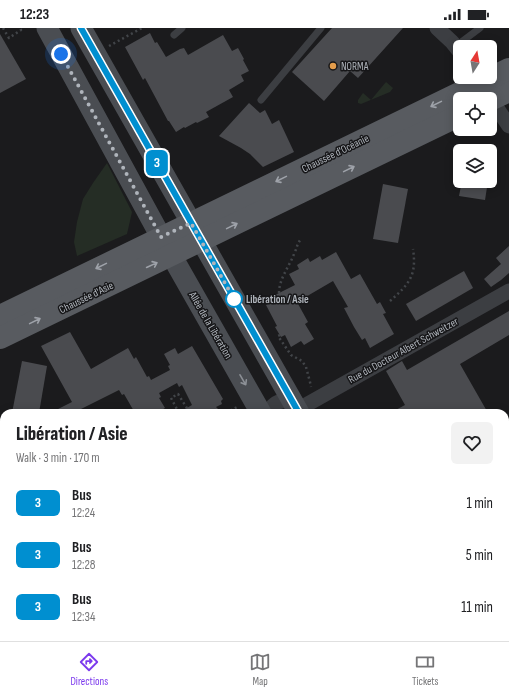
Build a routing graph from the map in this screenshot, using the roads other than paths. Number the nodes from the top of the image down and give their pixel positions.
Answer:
1 (46, 28) edge
2 (81, 28) edge
3 (182, 28) edge
4 (321, 28) edge
5 (437, 28) edge
6 (480, 28) edge
7 (174, 35) dead end
8 (467, 40) edge
9 (453, 44) edge
10 (509, 69) edge
11 (490, 90) edge
12 (261, 100) dead end
13 (453, 118) edge
14 (509, 126) edge
15 (196, 232) junction
16 (166, 246) junction
17 (509, 291) edge
18 (0, 316) edge
19 (0, 338) edge
20 (253, 408) edge
21 (270, 409) edge
22 (297, 409) edge

1 - 16 street, Allée de la Libération
2 - 15 street
3 - 7 lane
4 - 12 lane
5 - 9 street
6 - 8 lane
10 - 11 main road, Chaussée d'Océanie
11 - 14 street
11 -> 15 main road, Chaussée d'Océanie
15 -> 13 main road, Chaussée d'Océanie
15 - 16 main road, Chaussée d'Océanie
15 - 22 street
16 -> 18 main road, Chaussée d'Asie
19 -> 16 main road, Chaussée d'Asie
16 -> 20 street, Allée de la Libération
17 - 22 street, Rue du Docteur Albert Schweitzer
21 - 22 street

